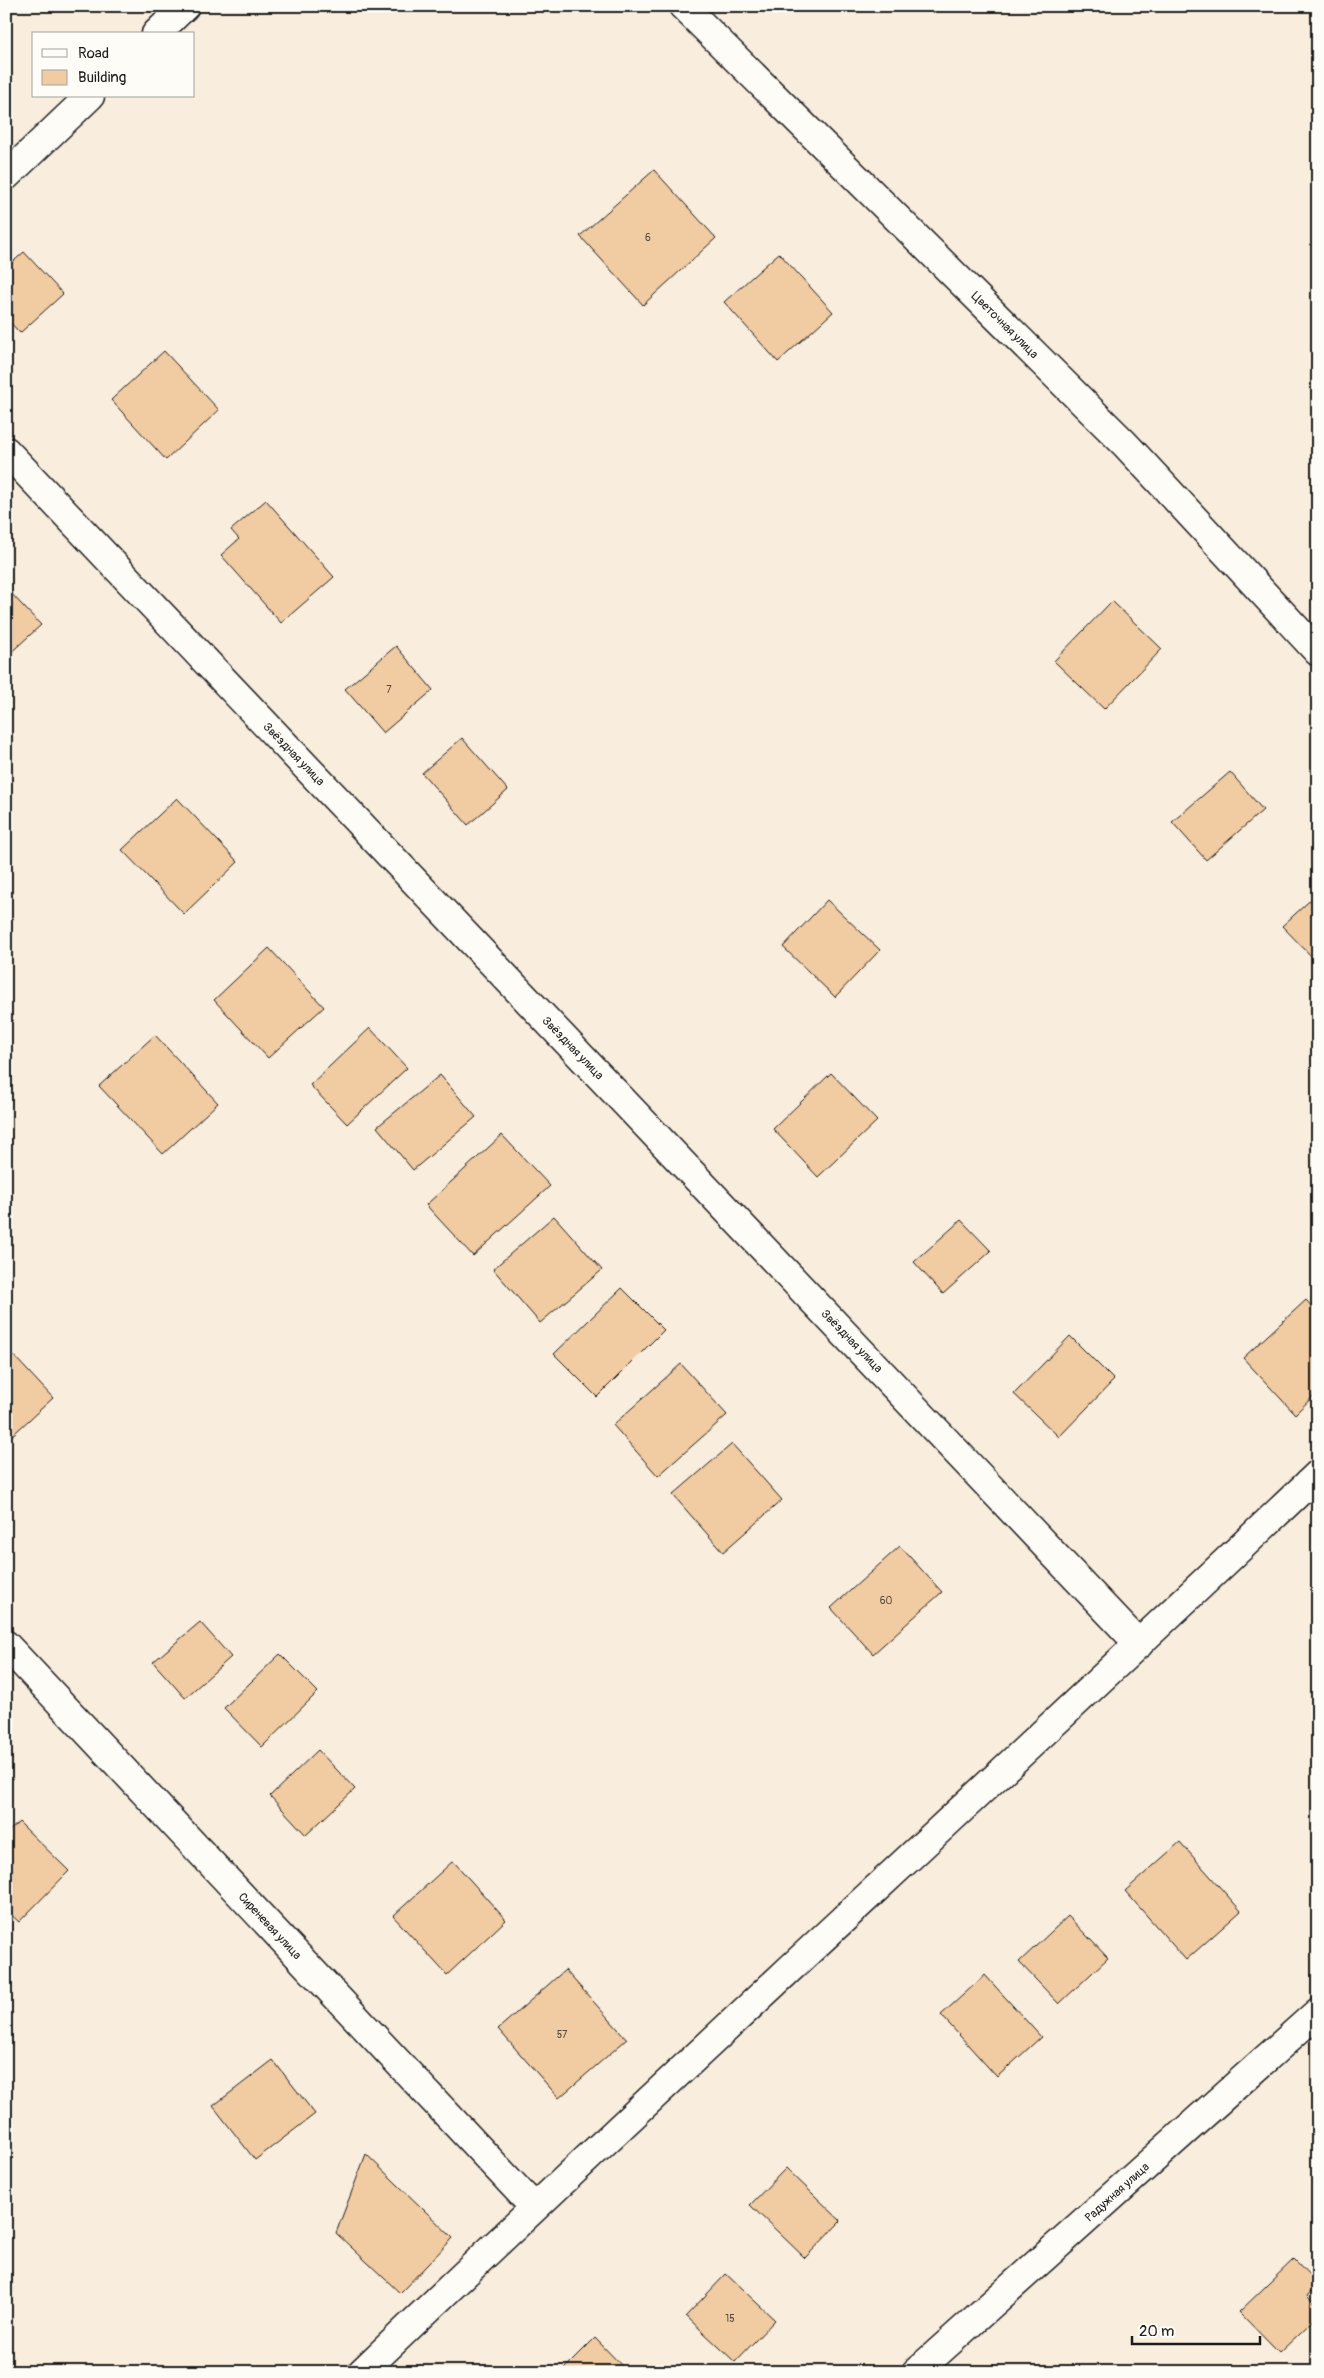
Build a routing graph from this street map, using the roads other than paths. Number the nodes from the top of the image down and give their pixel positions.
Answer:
1 (185, 6) edge
2 (683, 6) edge
3 (158, 32) edge
4 (88, 98) edge
5 (6, 176) edge
6 (6, 451) edge
7 (1318, 652) edge
8 (1318, 1474) edge
9 (1139, 1644) junction
10 (6, 1645) edge
11 (1318, 2012) edge
12 (534, 2207) junction
13 (362, 2372) edge
14 (916, 2372) edge

1 - 3 street
2 - 7 street, Цветочная улица
4 - 5 street
6 - 9 street, Звёздная улица
8 - 9 street
9 - 12 street
10 - 12 street, Сиреневая улица
11 - 14 street, Радужная улица
12 - 13 street

